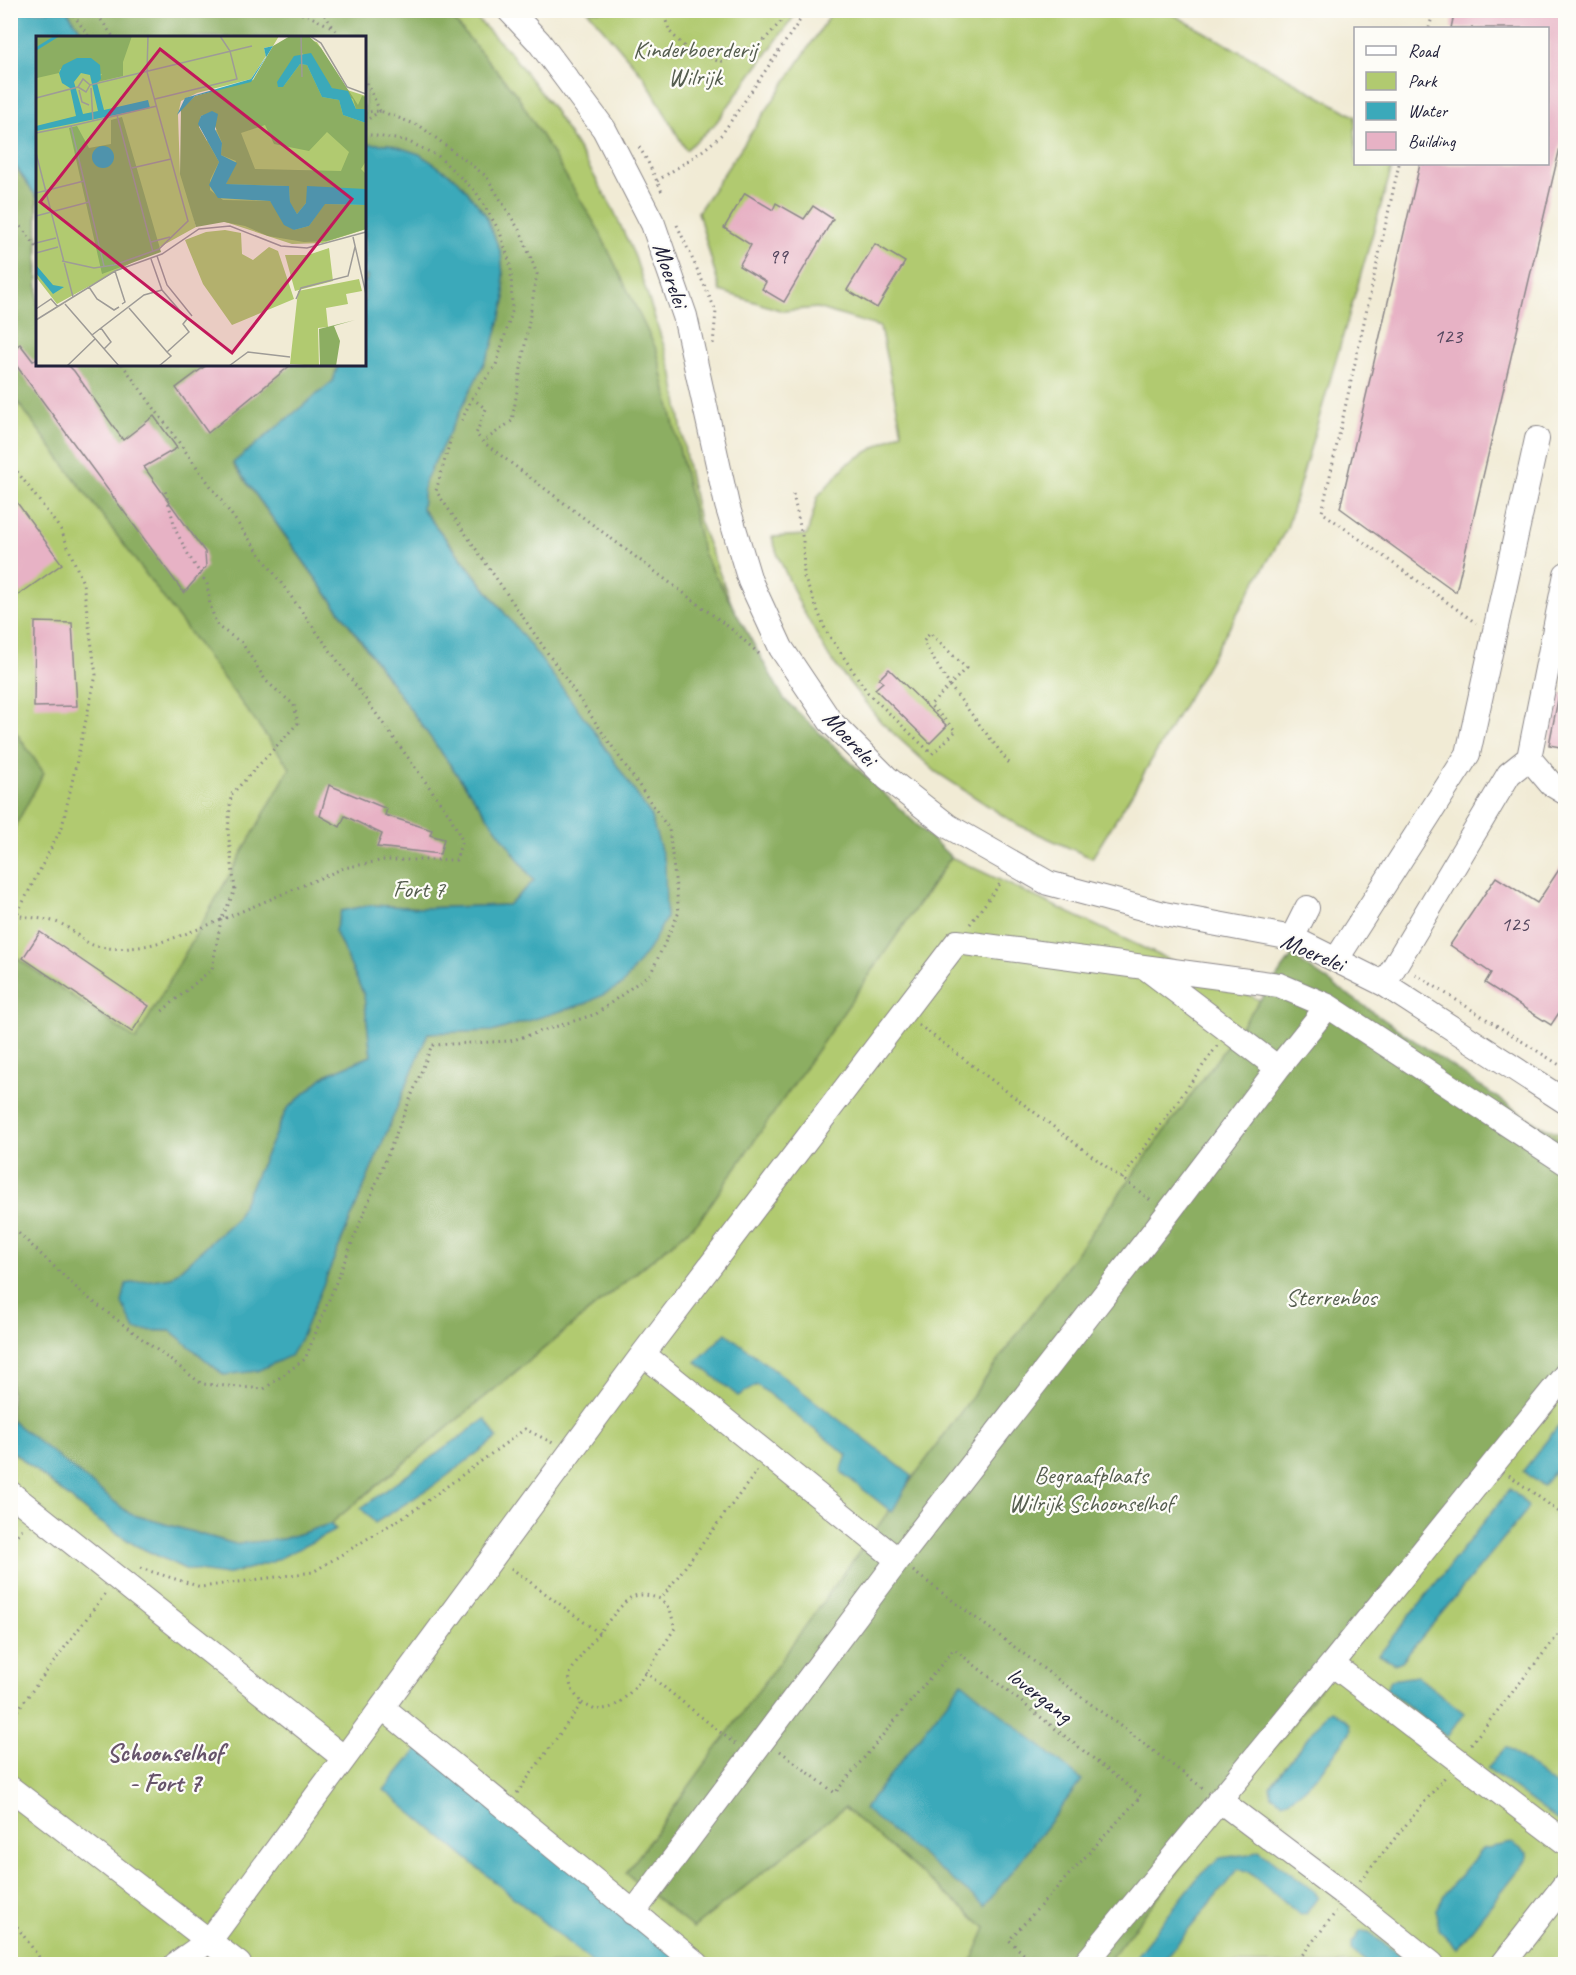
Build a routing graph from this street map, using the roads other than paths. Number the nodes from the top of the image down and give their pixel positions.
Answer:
1 (509, 10) edge
2 (1537, 439) dead end
3 (1566, 574) edge
4 (1529, 758) junction
5 (1566, 793) edge
6 (1307, 908) dead end
7 (1292, 938) junction
8 (1336, 960) junction
9 (1143, 966) junction
10 (1384, 984) junction
11 (1328, 1006) junction
12 (1278, 1068) junction
13 (1566, 1102) edge
14 (1566, 1163) edge
15 (643, 1354) junction
16 (1566, 1374) edge
17 (10, 1493) edge
18 (898, 1560) junction
19 (1332, 1664) junction
20 (382, 1707) junction
21 (344, 1758) junction
22 (10, 1788) edge
23 (1219, 1800) junction
24 (1566, 1843) edge
25 (1566, 1883) edge
26 (633, 1913) junction
27 (210, 1940) junction
28 (177, 1965) edge
29 (239, 1965) edge
30 (697, 1965) edge
31 (1085, 1965) edge
32 (1432, 1965) edge
33 (1503, 1965) edge

1 - 7 street, Moerelei
2 - 8 street
3 - 4 street
4 - 5 street
4 - 10 street
6 - 7 street
7 - 8 street, Moerelei
8 - 10 street, Moerelei
9 - 11 street
9 - 12 street
9 - 15 street
10 - 13 street, Moerelei
11 - 12 street
11 - 14 street
12 - 18 street
15 - 18 street
15 - 20 street
16 - 19 street
17 - 21 street
18 - 26 street
19 - 23 street
19 - 24 street
20 - 21 street
20 - 26 street
21 - 27 street
22 - 27 street
23 - 31 street
23 - 32 street
25 - 33 street
26 - 30 street
27 - 28 street
27 - 29 street

